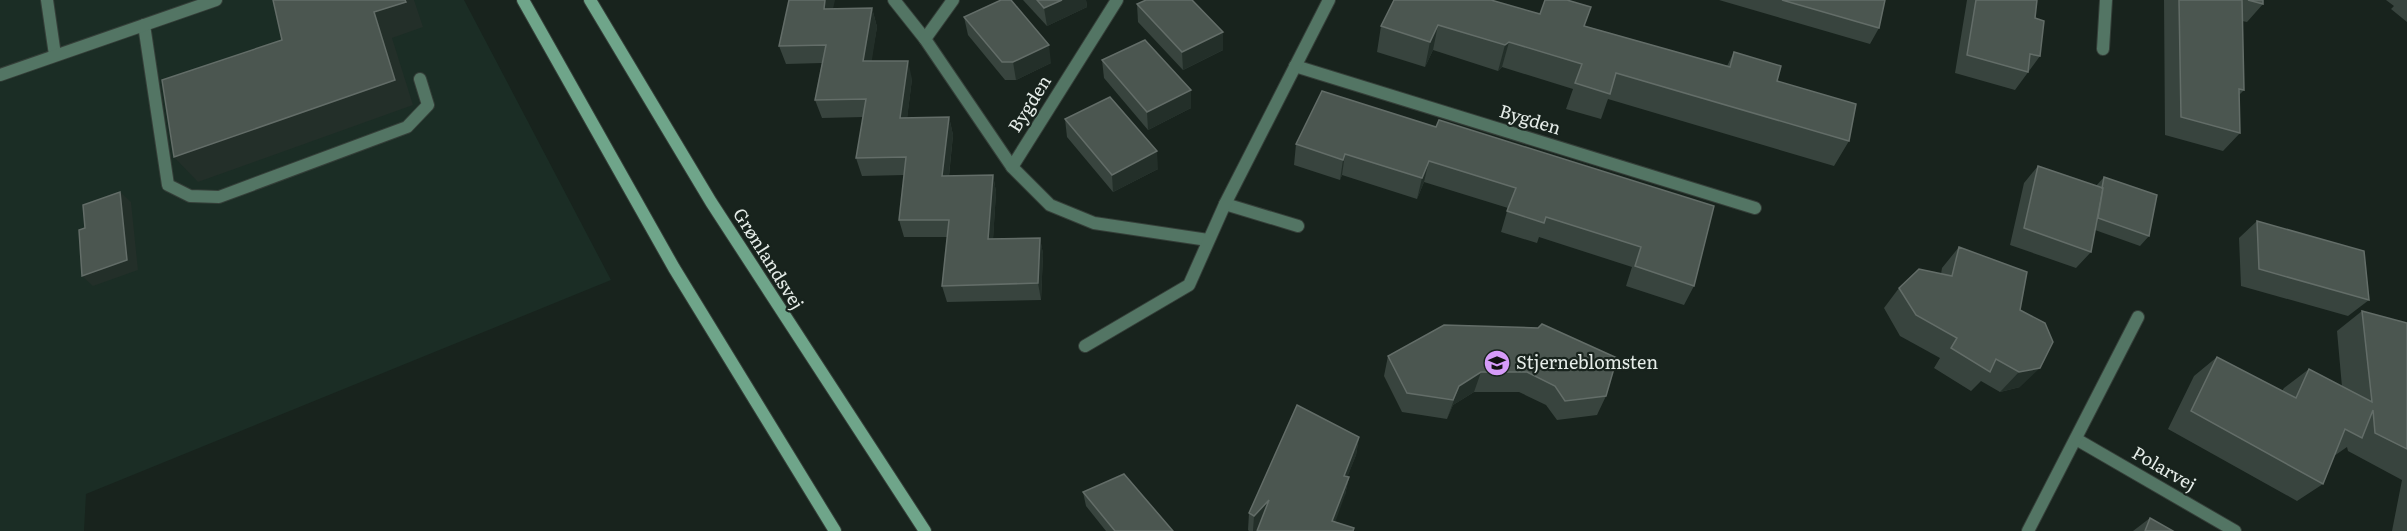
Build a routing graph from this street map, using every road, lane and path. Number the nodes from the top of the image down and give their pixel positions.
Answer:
1 (48, 0) edge
2 (216, 0) edge
3 (523, 0) edge
4 (590, 0) edge
5 (894, 0) edge
6 (953, 0) edge
7 (1117, 0) edge
8 (1329, 0) edge
9 (2106, 0) edge
10 (144, 25) junction
11 (925, 39) junction
12 (2103, 49) dead end
13 (55, 55) junction
14 (1295, 66) junction
15 (0, 75) edge
16 (420, 79) dead end
17 (1012, 166) junction
18 (1225, 204) junction
19 (1755, 208) dead end
20 (1298, 226) dead end
21 (1208, 240) junction
22 (2138, 317) dead end
23 (1085, 346) dead end
24 (2076, 439) junction
25 (835, 531) edge
26 (925, 531) edge
27 (2028, 531) edge
28 (2235, 531) edge

1 - 13 street
2 - 10 street
3 - 25 street
4 - 26 street, Grønlandsvej
5 - 11 street, Bygden
6 - 11 street
7 - 17 street, Bygden
8 - 14 street
9 - 12 street
10 - 13 street
10 - 16 street
11 - 17 street, Bygden
13 - 15 street
14 - 18 street
14 - 19 street, Bygden
17 - 21 street, Bygden
18 - 20 street
18 - 21 street
21 - 23 street
22 - 24 street
24 - 27 street
24 - 28 street, Polarvej

